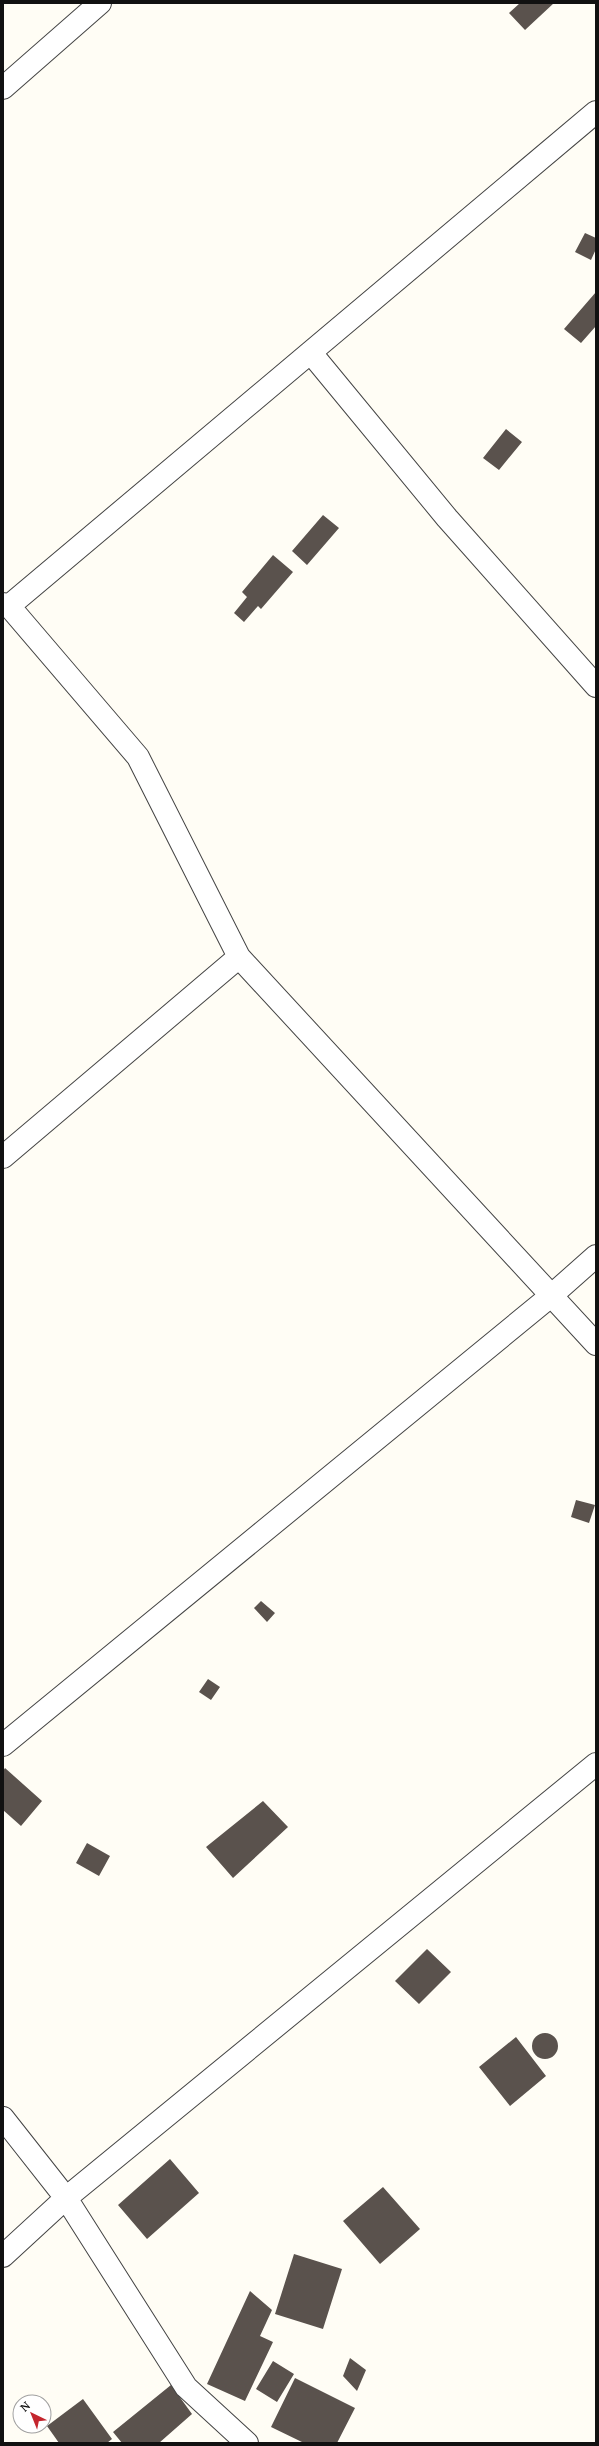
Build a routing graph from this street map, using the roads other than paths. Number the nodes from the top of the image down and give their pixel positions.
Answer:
1 (100, 3) edge
2 (3, 88) edge
3 (593, 122) edge
4 (311, 353) junction
5 (6, 605) edge
6 (596, 686) edge
7 (238, 957) junction
8 (3, 1157) edge
9 (596, 1256) edge
10 (552, 1295) junction
11 (596, 1344) edge
12 (3, 1745) edge
13 (596, 1764) edge
14 (3, 2118) edge
15 (66, 2198) junction
16 (3, 2256) edge
17 (247, 2443) edge

1 - 2 street
3 - 4 street
4 - 5 street
4 - 6 street
5 - 7 street
7 - 8 street
7 - 10 street
9 - 10 street
10 - 11 street
10 - 12 street
13 - 15 street
14 - 15 street
15 - 16 street
15 - 17 street

